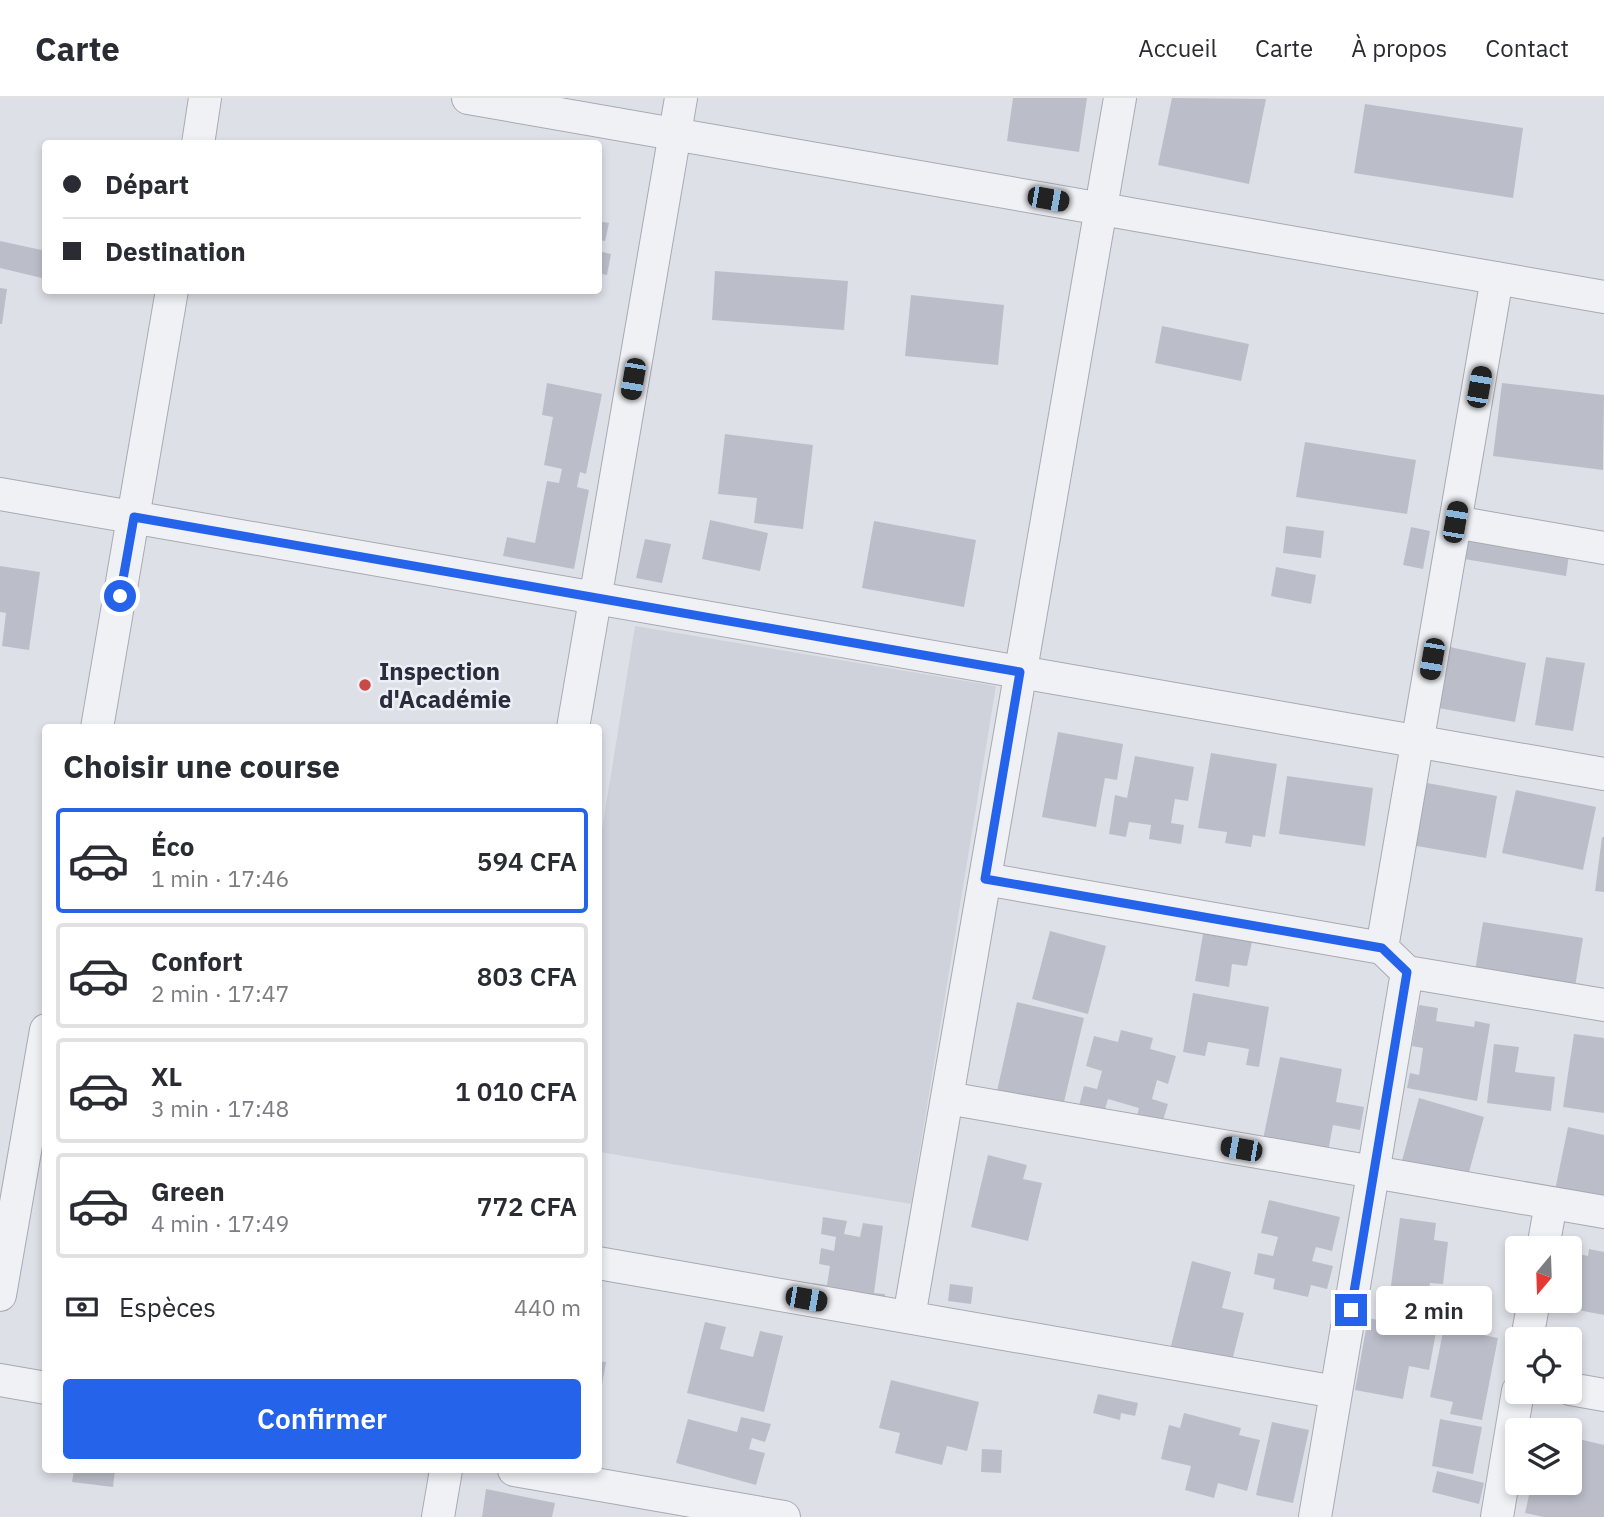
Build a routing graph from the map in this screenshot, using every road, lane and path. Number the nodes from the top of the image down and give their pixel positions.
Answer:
1 (205, 98) edge
2 (468, 98) edge
3 (681, 98) edge
4 (1120, 98) edge
5 (675, 134) junction
6 (199, 140) edge
7 (1101, 209) junction
8 (1497, 278) junction
9 (171, 294) edge
10 (1604, 297) edge
11 (0, 494) edge
12 (134, 517) junction
13 (1455, 522) junction
14 (1604, 548) edge
15 (596, 597) junction
16 (1020, 672) junction
17 (98, 724) edge
18 (574, 724) edge
19 (1418, 741) junction
20 (1604, 774) edge
21 (985, 879) junction
22 (1382, 948) junction
23 (1407, 972) junction
24 (1604, 1005) edge
25 (42, 1053) edge
26 (947, 1098) junction
27 (1374, 1172) junction
28 (1551, 1203) junction
29 (1604, 1212) edge
30 (1545, 1236) edge
31 (602, 1264) edge
32 (0, 1295) edge
33 (909, 1317) junction
34 (0, 1380) edge
35 (42, 1387) edge
36 (1582, 1391) edge
37 (1336, 1392) junction
38 (1604, 1395) edge
39 (1516, 1404) edge
40 (445, 1473) edge
41 (526, 1473) edge
42 (653, 1506) edge
43 (438, 1517) edge
44 (784, 1517) edge
45 (1315, 1517) edge
46 (1497, 1517) edge

1 - 6 street
2 - 5 street
3 - 5 street
4 - 7 street
5 - 7 street
5 - 15 street
7 - 8 street
7 - 16 street
8 - 10 street
8 - 13 street
9 - 12 street
11 - 12 street
12 - 15 street
12 - 17 street
13 - 14 street
13 - 19 street
15 - 16 street
15 - 18 street
16 - 19 street
16 - 21 street
19 - 20 street
19 - 22 street
21 - 22 street
21 - 26 street
22 - 23 street
23 - 24 street
23 - 27 street
25 - 32 street
26 - 27 street
26 - 33 street
27 - 28 street
27 - 37 street
28 - 29 street
28 - 30 street
31 - 33 street
33 - 37 street
34 - 35 street
36 - 38 street
37 - 45 street
39 - 46 street
40 - 43 street
41 - 42 street
42 - 44 street

